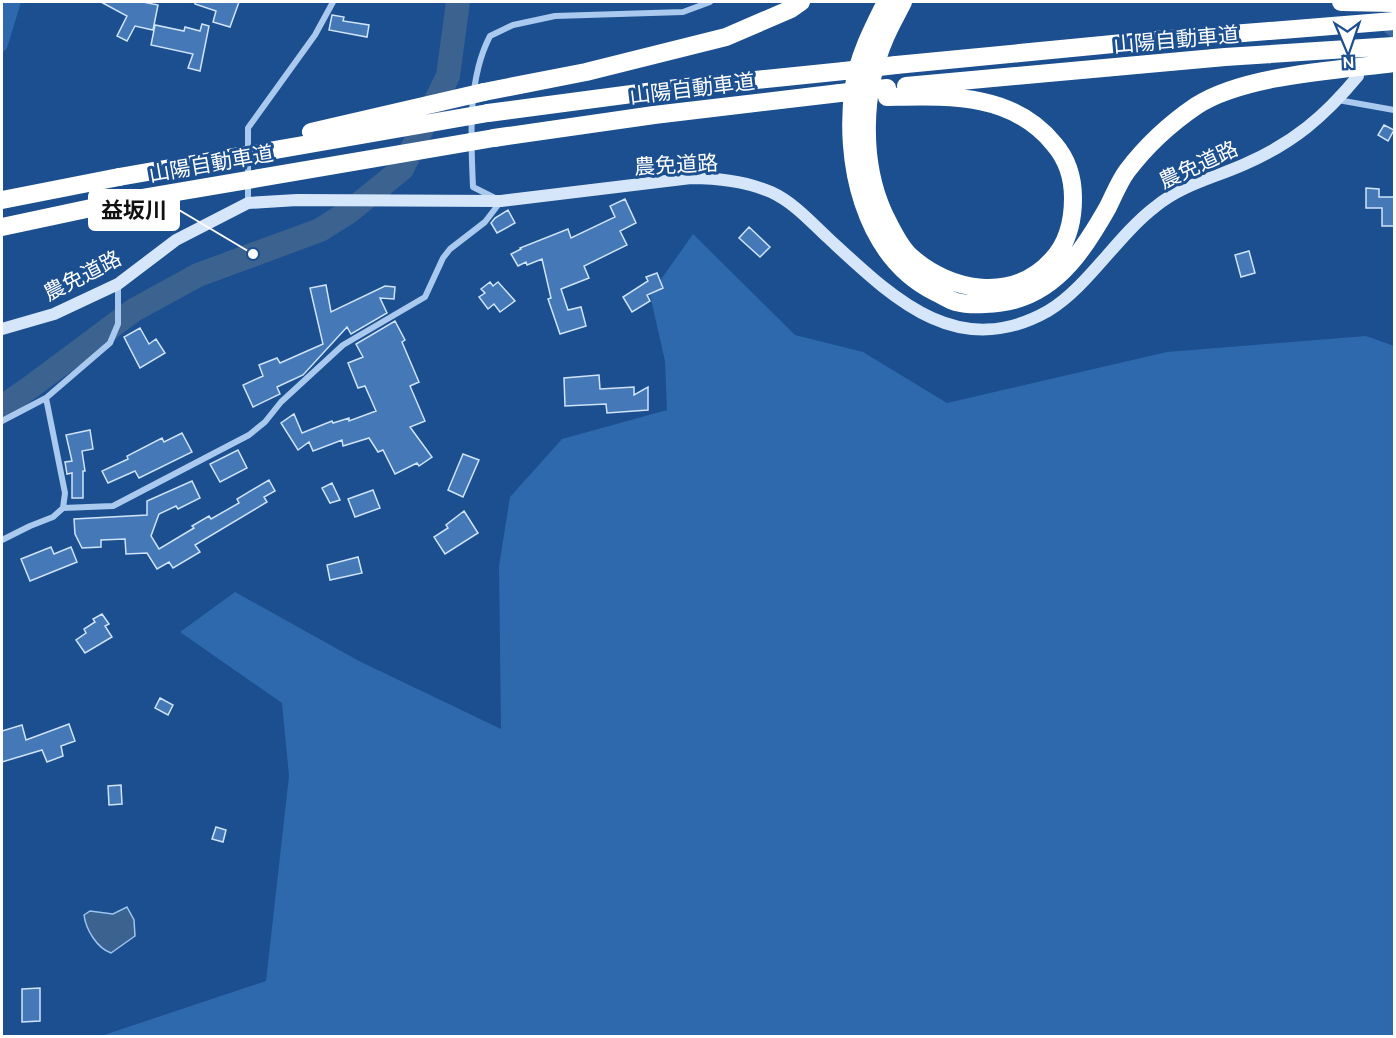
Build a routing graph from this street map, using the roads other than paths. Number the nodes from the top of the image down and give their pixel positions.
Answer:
1 (333, 2) edge
2 (710, 2) edge
3 (801, 2) edge
4 (886, 2) edge
5 (903, 2) edge
6 (1341, 2) edge
7 (1395, 3) edge
8 (1395, 21) edge
9 (1395, 46) edge
10 (1395, 63) edge
11 (1358, 76) dead end
12 (887, 93) junction
13 (1337, 100) junction
14 (1395, 110) edge
15 (119, 177) junction
16 (2, 200) edge
17 (501, 201) junction
18 (248, 203) junction
19 (2, 227) edge
20 (118, 284) junction
21 (2, 329) edge
22 (46, 398) junction
23 (2, 421) edge
24 (63, 508) junction
25 (2, 540) edge

1 - 18 street
2 - 17 street
3 - 15 highway, bridge
4 - 10 highway
5 - 12 highway
6 - 7 highway
8 - 15 highway, 山陽自動車道, bridge
9 - 12 highway, 山陽自動車道
11 - 13 street, 農免道路
12 - 19 highway, 山陽自動車道, bridge
13 - 14 street
13 - 17 street, 農免道路
15 - 16 highway, 山陽自動車道
17 - 18 street, 農免道路
17 - 24 street
18 - 20 street, 農免道路
20 - 21 street, 農免道路
20 - 22 street
22 - 23 street
22 - 24 street
24 - 25 street

